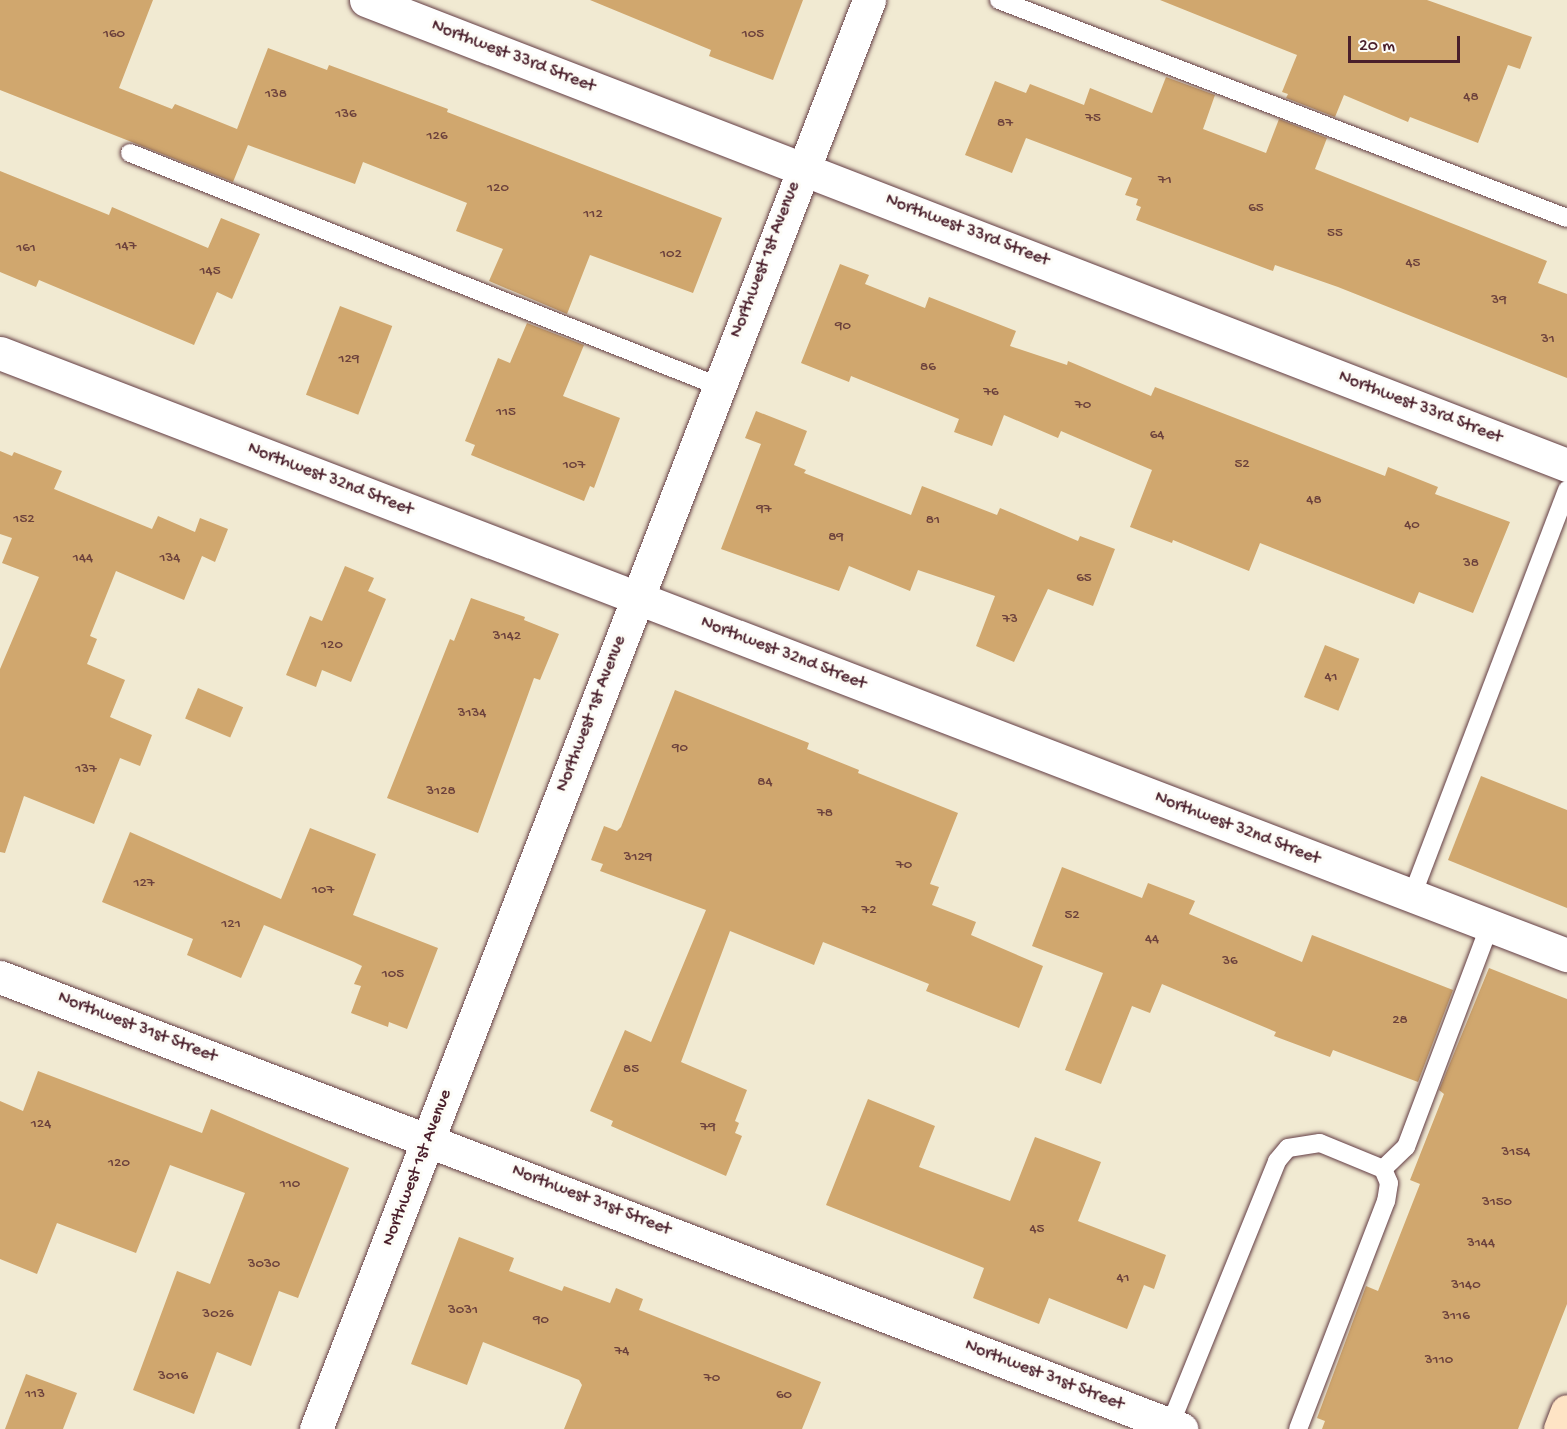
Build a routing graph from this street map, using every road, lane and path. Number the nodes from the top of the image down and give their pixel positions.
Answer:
1 (366, 0) edge
2 (869, 0) edge
3 (999, 0) edge
4 (130, 153) dead end
5 (802, 167) junction
6 (1567, 218) edge
7 (0, 353) edge
8 (718, 386) junction
9 (1567, 465) edge
10 (1567, 490) edge
11 (637, 597) junction
12 (1412, 896) junction
13 (1490, 925) junction
14 (1567, 955) edge
15 (0, 977) edge
16 (430, 1139) junction
17 (1383, 1169) junction
18 (1567, 1412) edge
19 (1175, 1427) edge
20 (316, 1429) edge
21 (1298, 1429) edge
22 (1560, 1429) edge

1 - 5 street, Northwest 33rd Street
2 - 5 street, Northwest 1st Avenue
3 - 6 lane
4 - 8 lane
5 - 8 street, Northwest 1st Avenue
5 - 9 street, Northwest 33rd Street
7 - 11 street, Northwest 32nd Street
8 - 11 street, Northwest 1st Avenue
10 - 12 lane
11 - 12 street, Northwest 32nd Street
11 - 16 street, Northwest 1st Avenue
12 - 13 street, Northwest 32nd Street
13 - 14 street, Northwest 32nd Street
13 - 17 lane
15 - 16 street, Northwest 31st Street
16 - 19 street, Northwest 31st Street
16 - 20 street, Northwest 1st Avenue
17 - 19 lane
17 - 21 lane
18 - 22 main road

